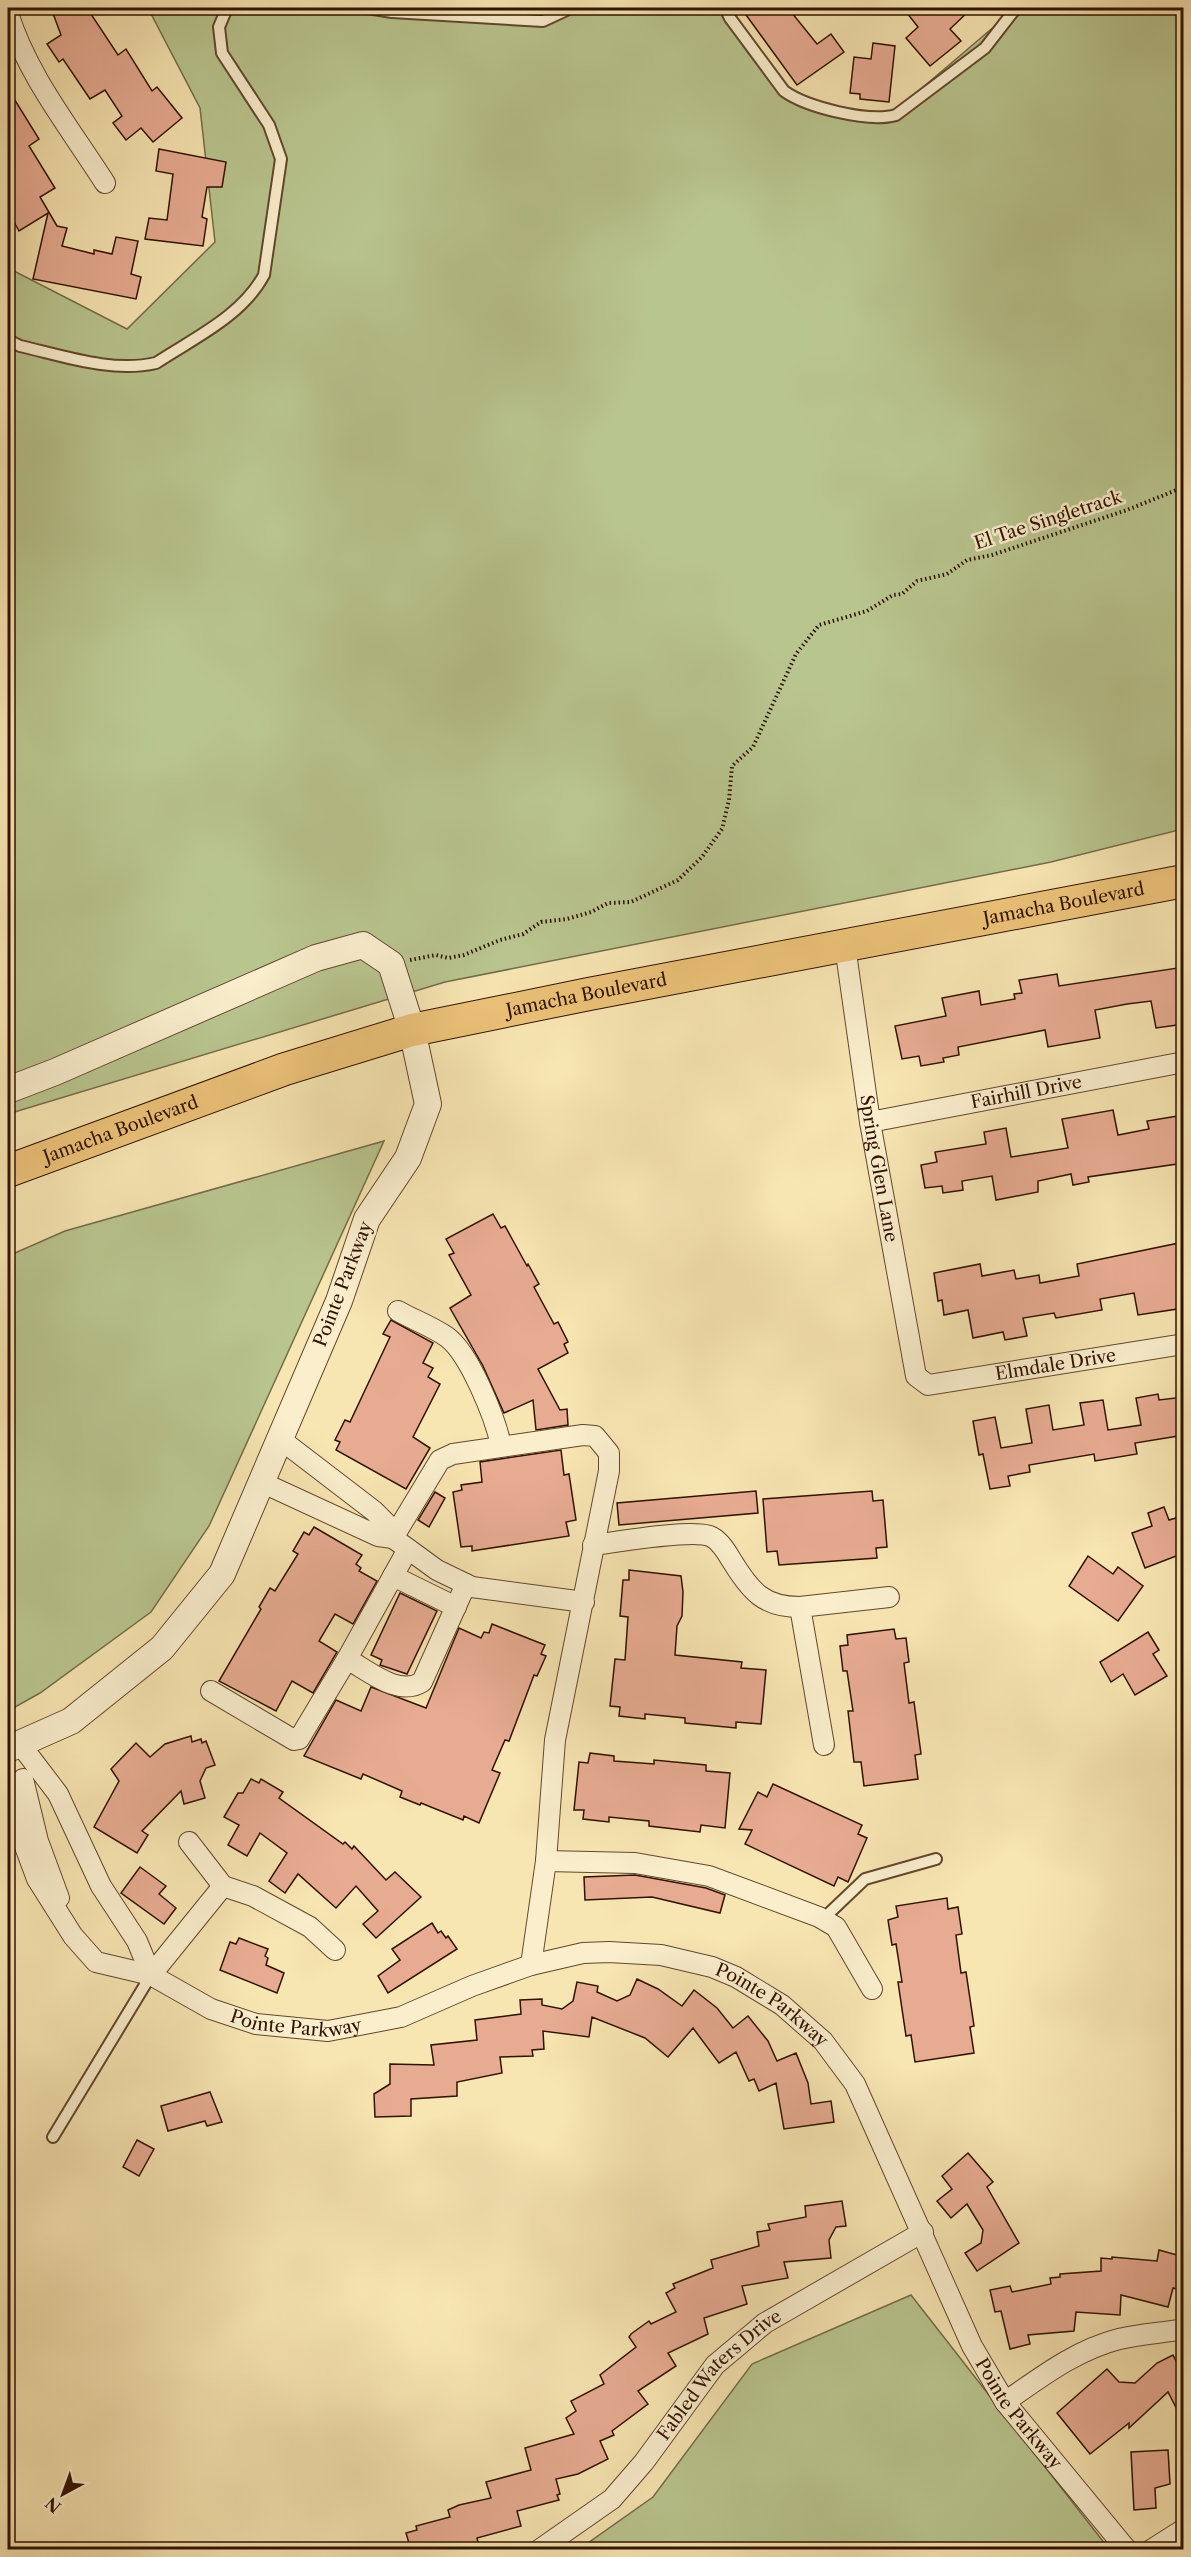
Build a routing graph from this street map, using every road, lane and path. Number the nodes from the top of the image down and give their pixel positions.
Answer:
1 (227, 8) edge
2 (367, 8) edge
3 (571, 8) edge
4 (725, 8) edge
5 (1016, 8) edge
6 (8, 13) edge
7 (105, 183) dead end
8 (8, 340) edge
9 (1184, 486) edge
10 (1184, 881) edge
11 (845, 946) junction
12 (391, 964) junction
13 (412, 1030) junction
14 (1184, 1062) edge
15 (8, 1090) edge
16 (870, 1122) junction
17 (8, 1171) edge
18 (398, 1311) dead end
19 (1184, 1344) edge
20 (928, 1385) joint
21 (280, 1438) junction
22 (501, 1445) junction
23 (261, 1482) junction
24 (348, 1491) junction
25 (336, 1517) junction
26 (400, 1544) junction
27 (593, 1545) junction
28 (393, 1576) junction
29 (466, 1584) junction
30 (889, 1597) dead end
31 (584, 1602) junction
32 (456, 1607) junction
33 (800, 1607) junction
34 (347, 1659) junction
35 (211, 1691) dead end
36 (824, 1745) dead end
37 (14, 1747) edge
38 (189, 1842) dead end
39 (936, 1859) dead end
40 (546, 1861) junction
41 (223, 1886) junction
42 (823, 1919) junction
43 (335, 1950) dead end
44 (531, 1965) junction
45 (151, 1975) junction
46 (872, 1989) dead end
47 (53, 2137) dead end
48 (922, 2232) junction
49 (1184, 2330) edge
50 (1005, 2402) junction
51 (1184, 2529) edge
52 (539, 2550) edge
53 (1127, 2550) edge
54 (1151, 2550) edge

1 - 8 lane
2 - 3 lane
4 - 5 lane
6 - 7 street
9 - 12 path, El Tae Singletrack
10 - 11 main road, Jamacha Boulevard
11 - 13 main road, Jamacha Boulevard
11 - 16 street, Spring Glen Lane
12 - 13 street, Pointe Parkway
12 - 15 street
13 - 17 main road, Jamacha Boulevard
13 - 21 street, Pointe Parkway
14 - 16 street, Fairhill Drive
16 - 20 street, Spring Glen Lane
18 - 22 street
19 - 20 street, Elmdale Drive
21 - 23 street, Pointe Parkway
21 - 24 street
22 - 26 street
22 - 27 street
23 - 25 street
23 - 37 street, Pointe Parkway
24 - 25 street
24 - 26 street
25 - 26 street
26 - 28 street
26 - 29 street
27 - 31 street
27 - 33 street
28 - 32 street
28 - 34 street
29 - 31 street
29 - 32 street
30 - 33 street
31 - 40 street
32 - 34 street
33 - 36 street
34 - 35 street
37 - 45 street
37 - 45 street, Pointe Parkway
38 - 41 street
39 - 42 lane
40 - 42 street
40 - 44 street
41 - 43 street
41 - 45 street
42 - 46 street
44 - 45 street, Pointe Parkway
44 - 48 street, Pointe Parkway
45 - 47 lane
48 - 50 street, Pointe Parkway
48 - 52 street, Fabled Waters Drive
49 - 50 street
50 - 53 street, Pointe Parkway
51 - 54 street

